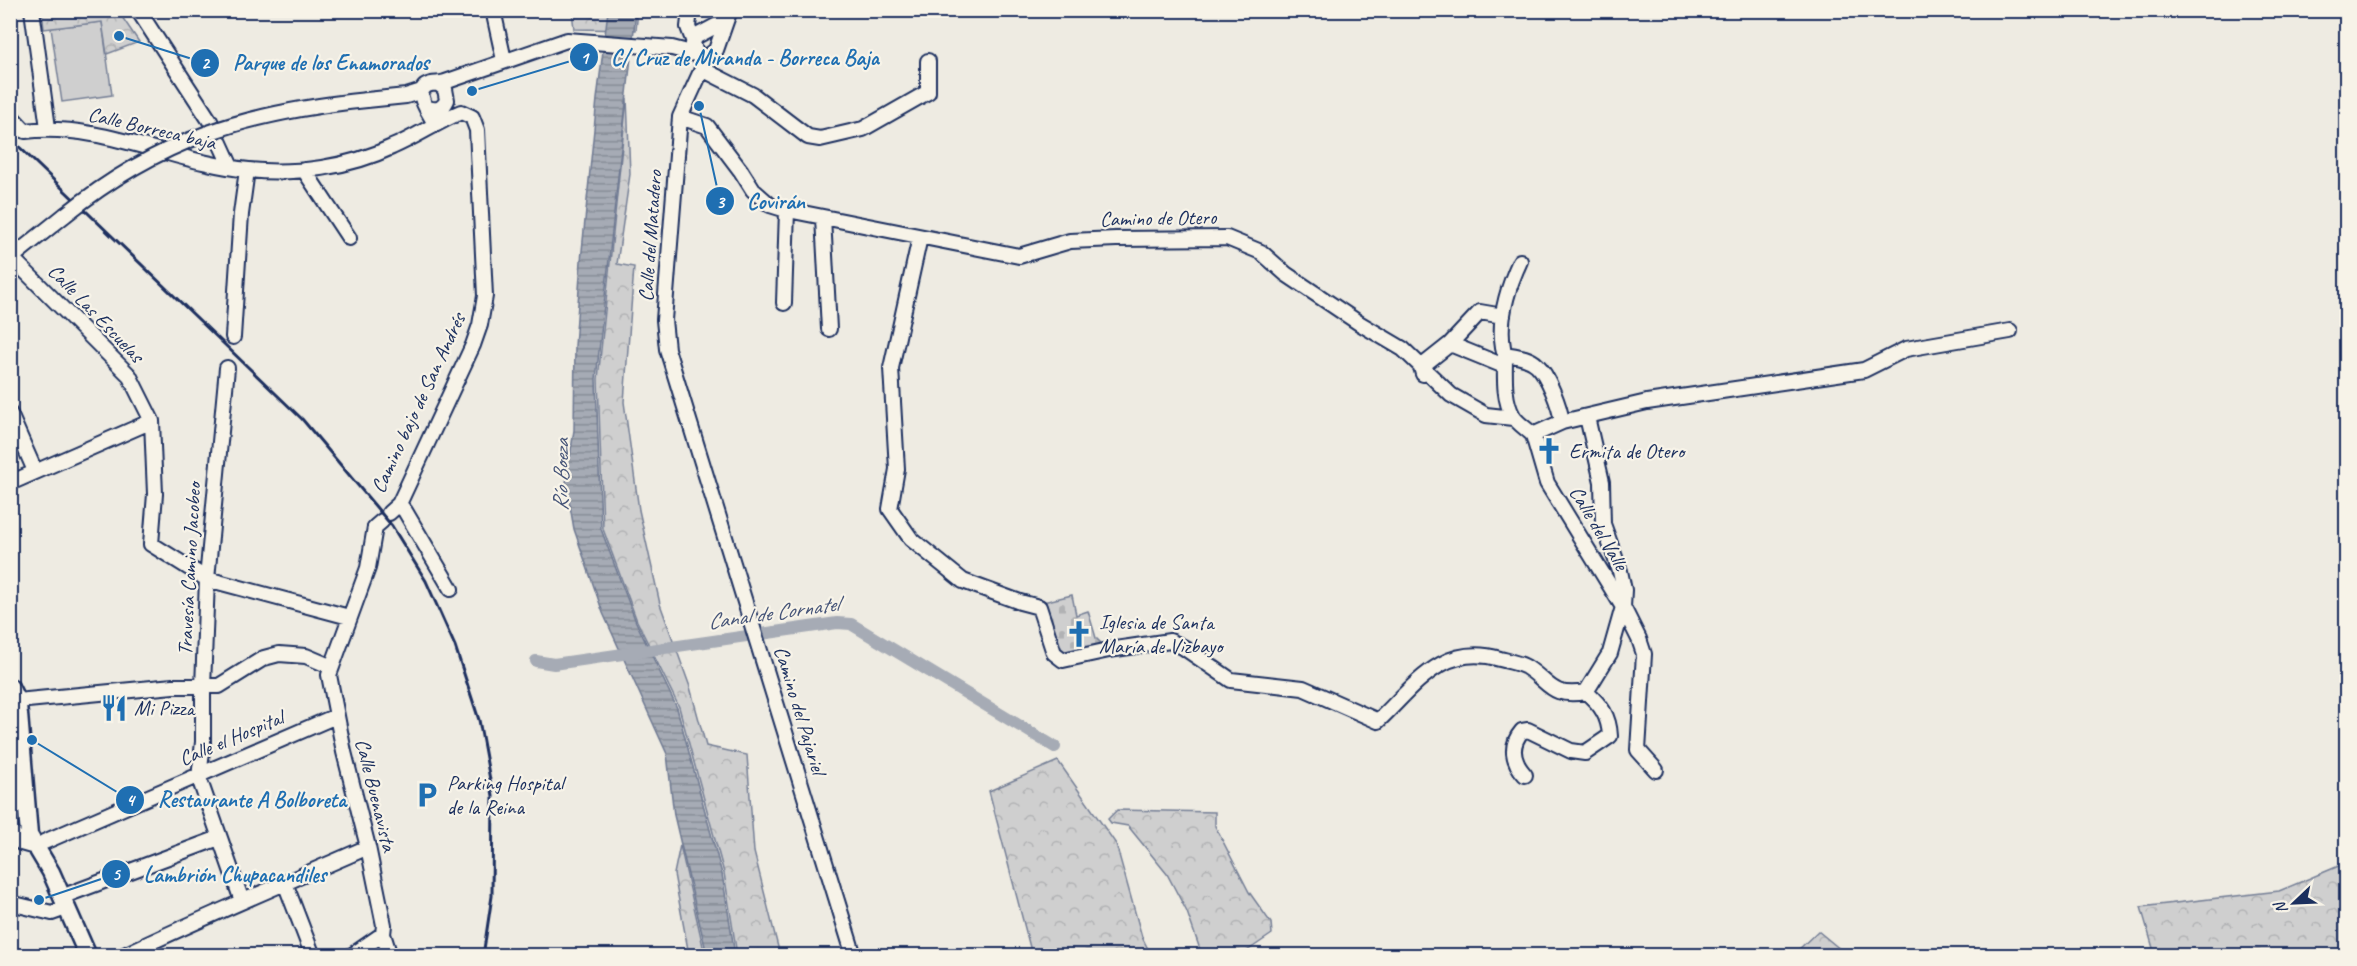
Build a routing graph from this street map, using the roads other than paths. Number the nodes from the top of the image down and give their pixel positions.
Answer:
1 (32, 10) edge
2 (138, 10) edge
3 (493, 10) edge
4 (690, 15) edge
5 (727, 16) edge
6 (702, 47) junction
7 (504, 60) junction
8 (928, 61) dead end
9 (445, 93) junction
10 (424, 101) junction
11 (10, 115) edge
12 (455, 115) junction
13 (680, 117) junction
14 (435, 124) junction
15 (48, 128) junction
16 (231, 167) junction
17 (247, 170) junction
18 (304, 170) junction
19 (788, 210) junction
20 (823, 218) junction
21 (920, 237) junction
22 (349, 238) dead end
23 (11, 258) edge
24 (1520, 261) dead end
25 (784, 303) dead end
26 (1503, 316) junction
27 (829, 329) dead end
28 (2010, 331) dead end
29 (233, 337) dead end
30 (1450, 344) junction
31 (1504, 356) junction
32 (226, 368) dead end
33 (1422, 370) junction
34 (684, 409) joint
35 (10, 414) edge
36 (1587, 417) junction
37 (1514, 418) junction
38 (153, 421) junction
39 (1562, 422) junction
40 (1533, 435) junction
41 (35, 471) junction
42 (10, 483) edge
43 (390, 513) junction
44 (207, 579) junction
45 (451, 589) dead end
46 (1623, 607) junction
47 (349, 617) junction
48 (332, 667) junction
49 (203, 687) junction
50 (1586, 692) junction
51 (14, 694) edge
52 (336, 716) junction
53 (1656, 770) dead end
54 (201, 774) junction
55 (1525, 775) dead end
56 (10, 830) edge
57 (219, 838) junction
58 (39, 845) junction
59 (368, 847) junction
60 (285, 883) junction
61 (242, 902) junction
62 (10, 903) edge
63 (64, 903) junction
64 (383, 934) junction
65 (148, 950) edge
66 (88, 956) edge
67 (122, 956) edge
68 (314, 956) edge
69 (351, 956) edge
70 (390, 956) edge
71 (854, 956) edge

1 - 15 street
2 - 16 street
3 - 7 street
4 - 6 street
5 - 6 street, Calle del Matadero
6 - 7 street
6 - 8 street
6 - 13 street, Calle del Matadero
7 - 9 street
9 - 10 street
9 - 10 street
9 - 12 street
10 - 14 street
10 - 23 street, bridge
11 - 15 street, Calle Borreca baja
12 - 14 street, Calle Borreca baja
12 - 43 street, Camino bajo de San Andrés
13 - 19 street, Camino de Otero
13 - 34 street, Calle del Matadero
14 - 18 street, Calle Borreca baja
15 - 16 street, Calle Borreca baja
16 - 17 street, Calle Borreca baja
17 - 18 street, Calle Borreca baja
17 - 29 street
18 - 22 street
19 - 20 street, Camino de Otero
19 - 25 street
20 - 21 street, Camino de Otero
20 - 27 street
21 - 33 street, Camino de Otero
21 - 50 street
23 - 38 street, Calle Las Escuelas
24 - 26 street
26 - 30 street
26 - 31 street
28 - 36 street
30 - 31 street
30 - 33 street
31 - 37 street
31 - 39 street
32 - 44 street, Travesía Camino Jacobeo
33 - 37 street, Camino de Otero
34 - 71 street, Camino del Pajariel
35 - 41 street
36 - 39 street
36 - 46 street
37 - 40 street
38 - 41 street
38 - 44 street, Calle Las Escuelas
39 - 40 street
40 - 46 street, Calle del Valle
41 - 42 street
43 - 45 street
43 - 47 street, Camino bajo de San Andrés
44 - 47 street
44 - 49 street, Travesía Camino Jacobeo
46 - 50 street
46 - 53 street, Calle del Valle
47 - 48 street, Camino bajo de San Andrés
48 - 49 street
48 - 52 street, Calle Buenavista
49 - 51 street
49 - 54 street, Travesía Camino Jacobeo
50 - 55 street
51 - 58 main road
52 - 54 street, Calle el Hospital
52 - 59 street, Calle Buenavista
54 - 57 street, Travesía Camino Jacobeo
54 - 58 street, Calle el Hospital
56 - 58 street
57 - 61 street, Travesía Camino Jacobeo
57 - 63 street
58 - 63 main road
59 - 60 street
59 - 64 street, Calle Buenavista
60 - 61 street
60 - 68 street
61 - 65 street
62 - 63 street
63 - 66 main road
64 - 69 street
64 - 70 street, Calle Buenavista
65 - 67 street

